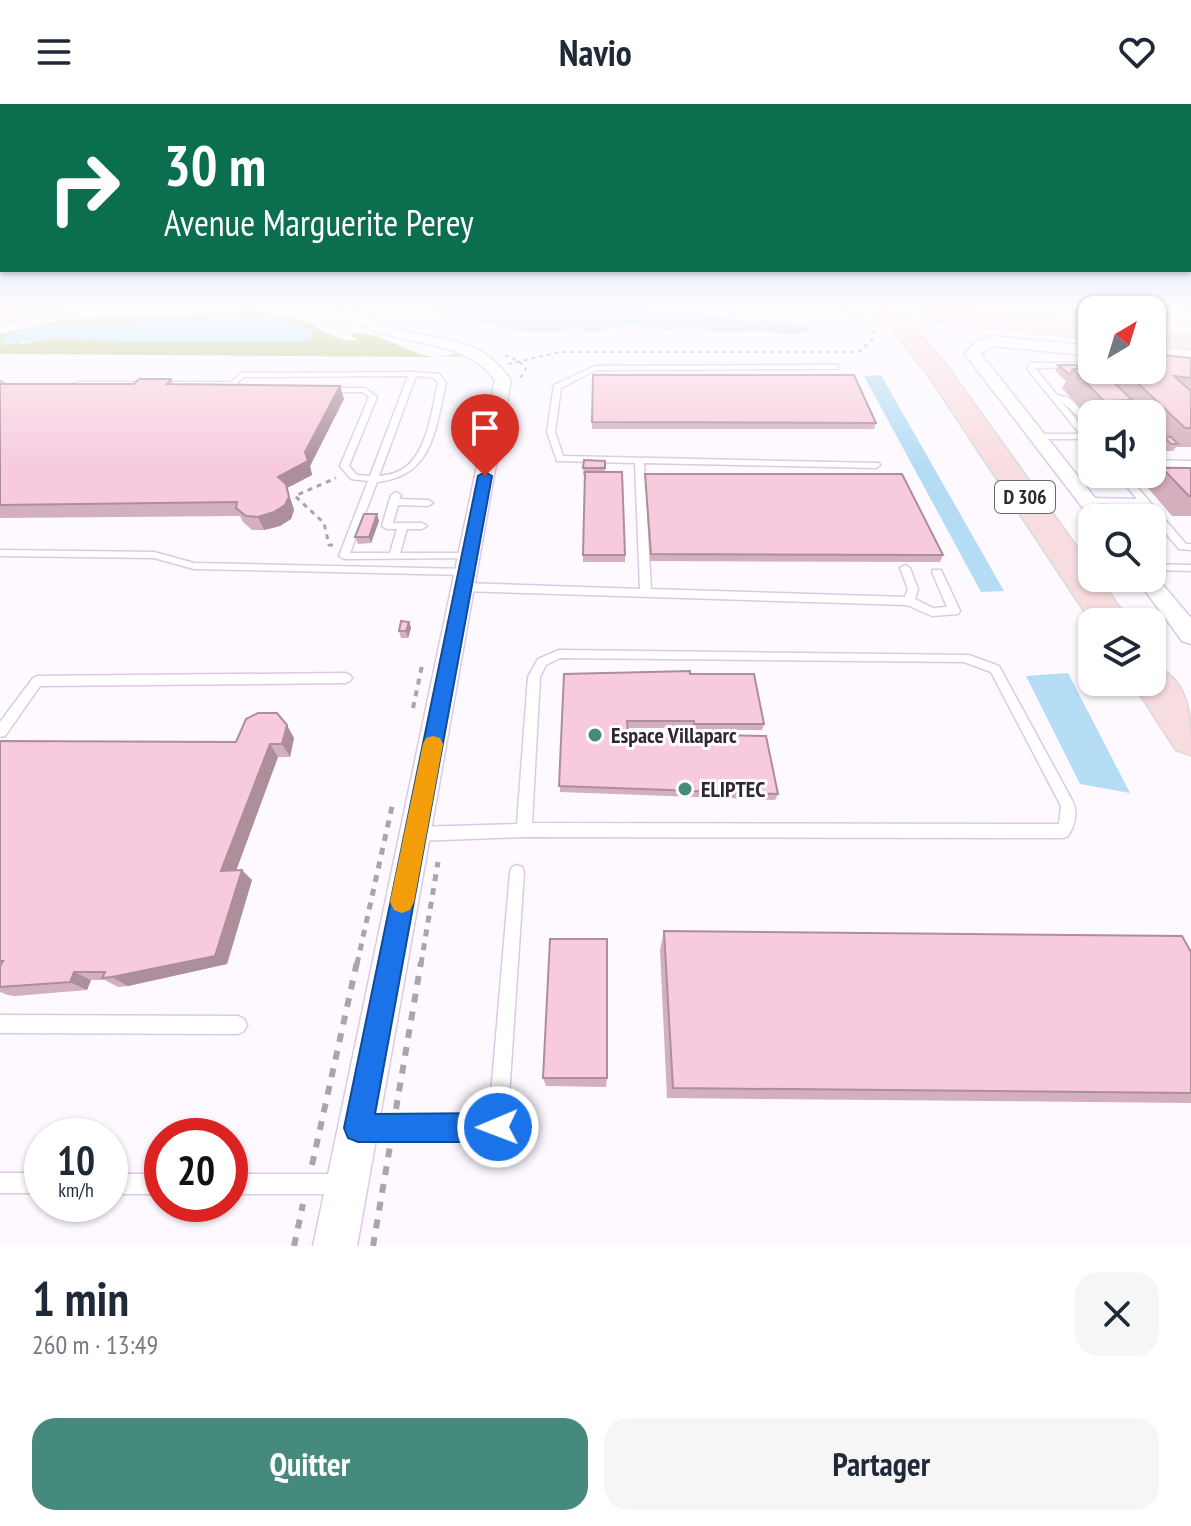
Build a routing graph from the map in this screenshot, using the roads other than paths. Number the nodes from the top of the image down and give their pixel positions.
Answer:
1 (487, 360) edge
2 (929, 360) edge
3 (936, 360) edge
4 (976, 360) edge
5 (1073, 360) edge
6 (1077, 365) joint
7 (835, 367) dead end
8 (938, 371) junction
9 (413, 374) junction
10 (233, 384) junction
11 (54, 388) edge
12 (257, 390) edge
13 (319, 390) edge
14 (1051, 394) junction
15 (1078, 412) edge
16 (1078, 425) edge
17 (1036, 437) junction
18 (1078, 437) edge
19 (639, 461) junction
20 (1166, 463) edge
21 (1191, 464) edge
22 (876, 465) dead end
23 (373, 480) junction
24 (1132, 488) edge
25 (1088, 501) junction
26 (1144, 502) junction
27 (428, 503) dead end
28 (1090, 504) edge
29 (403, 526) junction
30 (422, 526) dead end
31 (1191, 547) edge
32 (0, 553) edge
33 (394, 556) junction
34 (1166, 567) edge
35 (905, 568) dead end
36 (1191, 568) edge
37 (466, 571) junction
38 (937, 572) dead end
39 (1158, 592) edge
40 (646, 593) junction
41 (909, 601) junction
42 (1101, 608) edge
43 (1191, 635) edge
44 (346, 678) dead end
45 (1162, 696) edge
46 (0, 732) edge
47 (1191, 737) edge
48 (524, 830) junction
49 (415, 834) junction
50 (517, 872) dead end
51 (0, 1024) edge
52 (238, 1025) dead end
53 (358, 1128) junction
54 (0, 1183) edge
55 (24, 1183) edge
56 (248, 1184) edge
57 (347, 1184) junction
58 (335, 1246) edge

1 - 37 street
2 - 8 main road, D 306
3 - 8 main road, D 306
4 - 17 street
5 - 6 lane
6 - 14 lane
7 - 19 lane
8 - 42 main road, D 306
9 - 10 lane
9 - 23 lane
9 - 23 lane
10 - 11 lane
10 - 12 lane
13 - 23 lane
14 - 15 lane
14 - 16 lane
17 - 18 lane
17 - 25 street
19 - 22 lane
19 - 40 lane
20 - 21 lane
23 - 33 lane
24 - 26 lane
25 - 26 lane
25 - 28 street
26 - 31 lane
27 - 29 lane
29 - 30 lane
29 - 33 lane
32 - 37 lane
33 - 37 lane
34 - 36 lane
35 - 41 lane
37 - 40 lane
37 - 49 street
38 - 41 lane
39 - 43 street
40 - 41 lane
44 - 46 lane
45 - 47 main road
48 - 48 lane
48 - 49 lane
49 - 53 street
50 - 53 lane
51 - 52 lane
53 - 57 street
54 - 55 lane
56 - 57 lane
57 - 58 street

